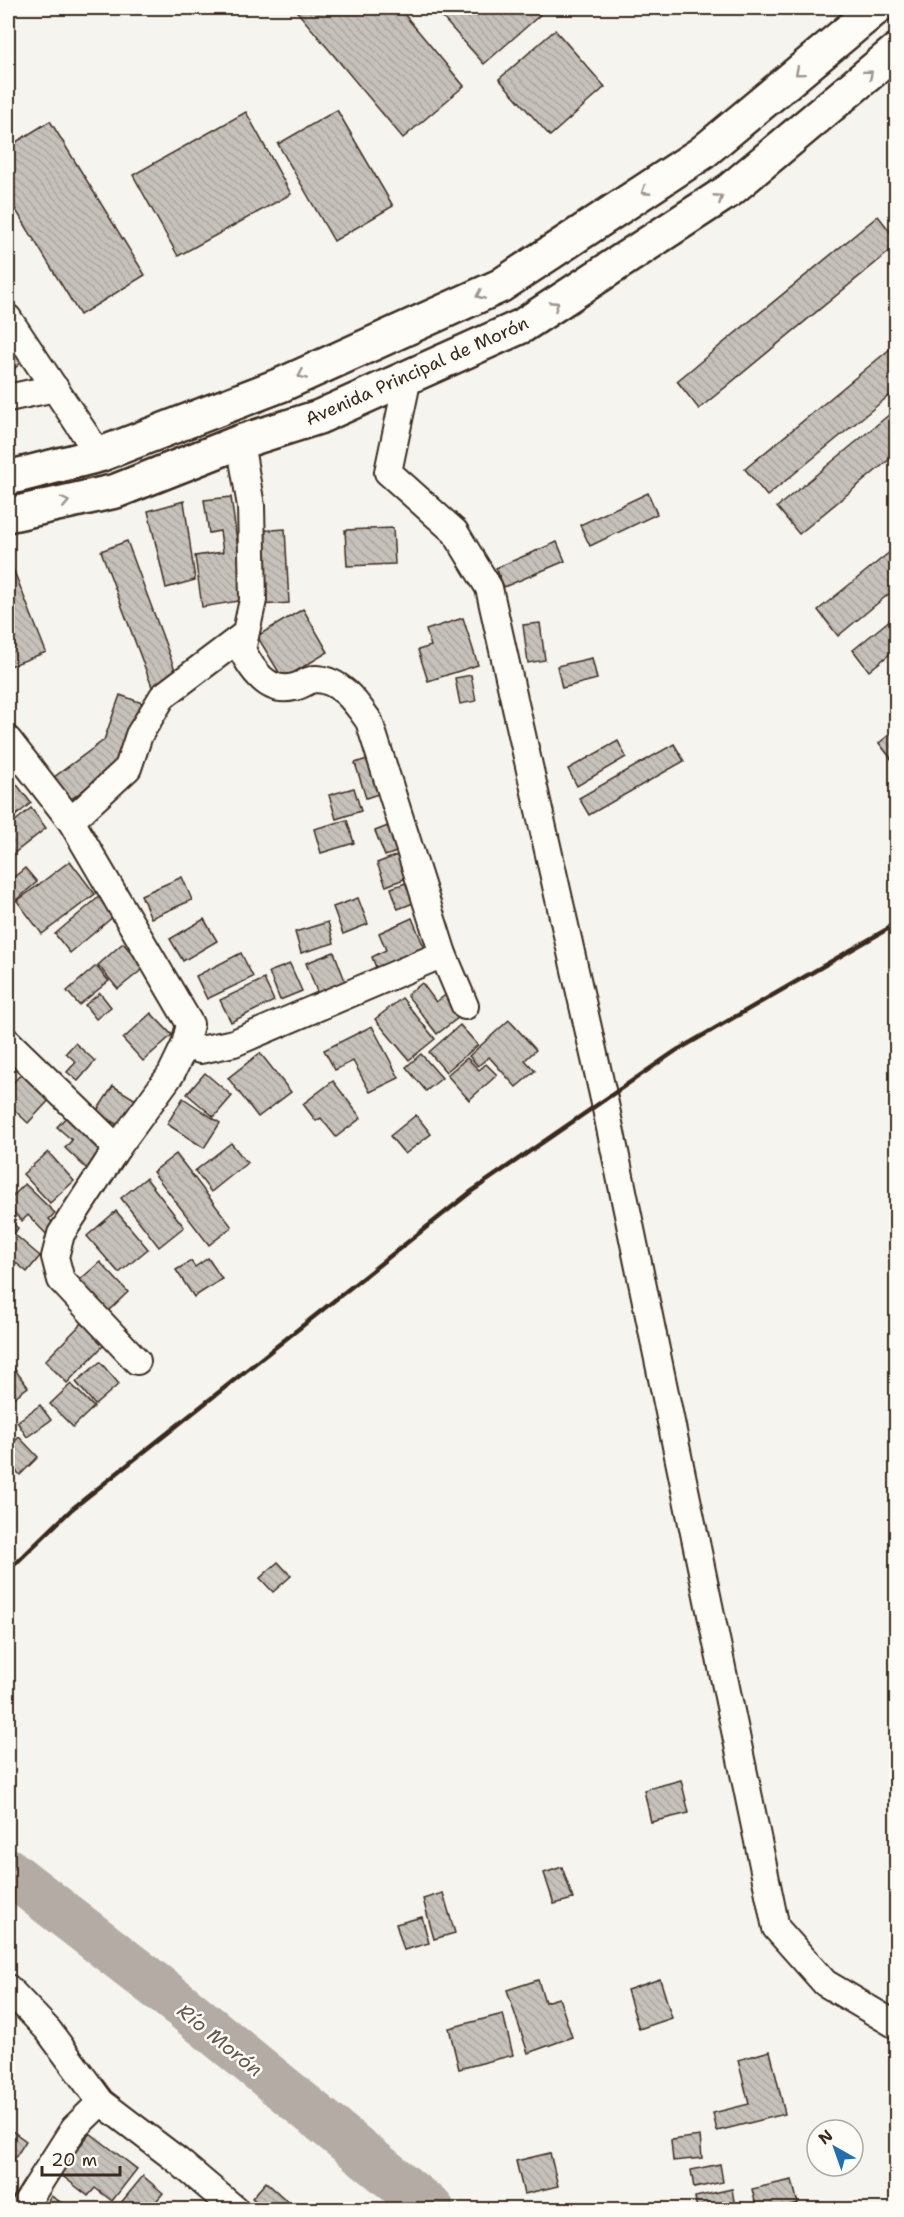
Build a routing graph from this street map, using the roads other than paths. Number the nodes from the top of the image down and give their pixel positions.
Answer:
1 (876, 8) edge
2 (897, 51) edge
3 (8, 318) edge
4 (408, 377) junction
5 (54, 388) junction
6 (8, 398) edge
7 (240, 442) junction
8 (99, 455) junction
9 (8, 478) edge
10 (8, 515) edge
11 (245, 634) junction
12 (8, 740) edge
13 (71, 821) junction
14 (443, 954) junction
15 (465, 1006) dead end
16 (8, 1042) edge
17 (185, 1045) junction
18 (117, 1148) junction
19 (137, 1361) dead end
20 (8, 1988) edge
21 (897, 2025) edge
22 (101, 2102) junction
23 (22, 2210) edge
24 (236, 2210) edge

1 -> 8 main road
4 -> 2 main road, Avenida Principal de Morón
3 - 5 street
4 - 7 main road, Avenida Principal de Morón
4 - 21 street
5 - 6 street
5 - 8 street
10 -> 7 main road, Avenida Principal de Morón
7 - 11 street
8 - 9 main road
11 - 13 street
11 - 14 street
12 - 13 street
13 - 17 street
14 - 15 street
14 - 17 street
16 - 18 street
17 - 18 street
18 - 19 street
20 - 22 street
22 - 23 street
22 - 24 street

